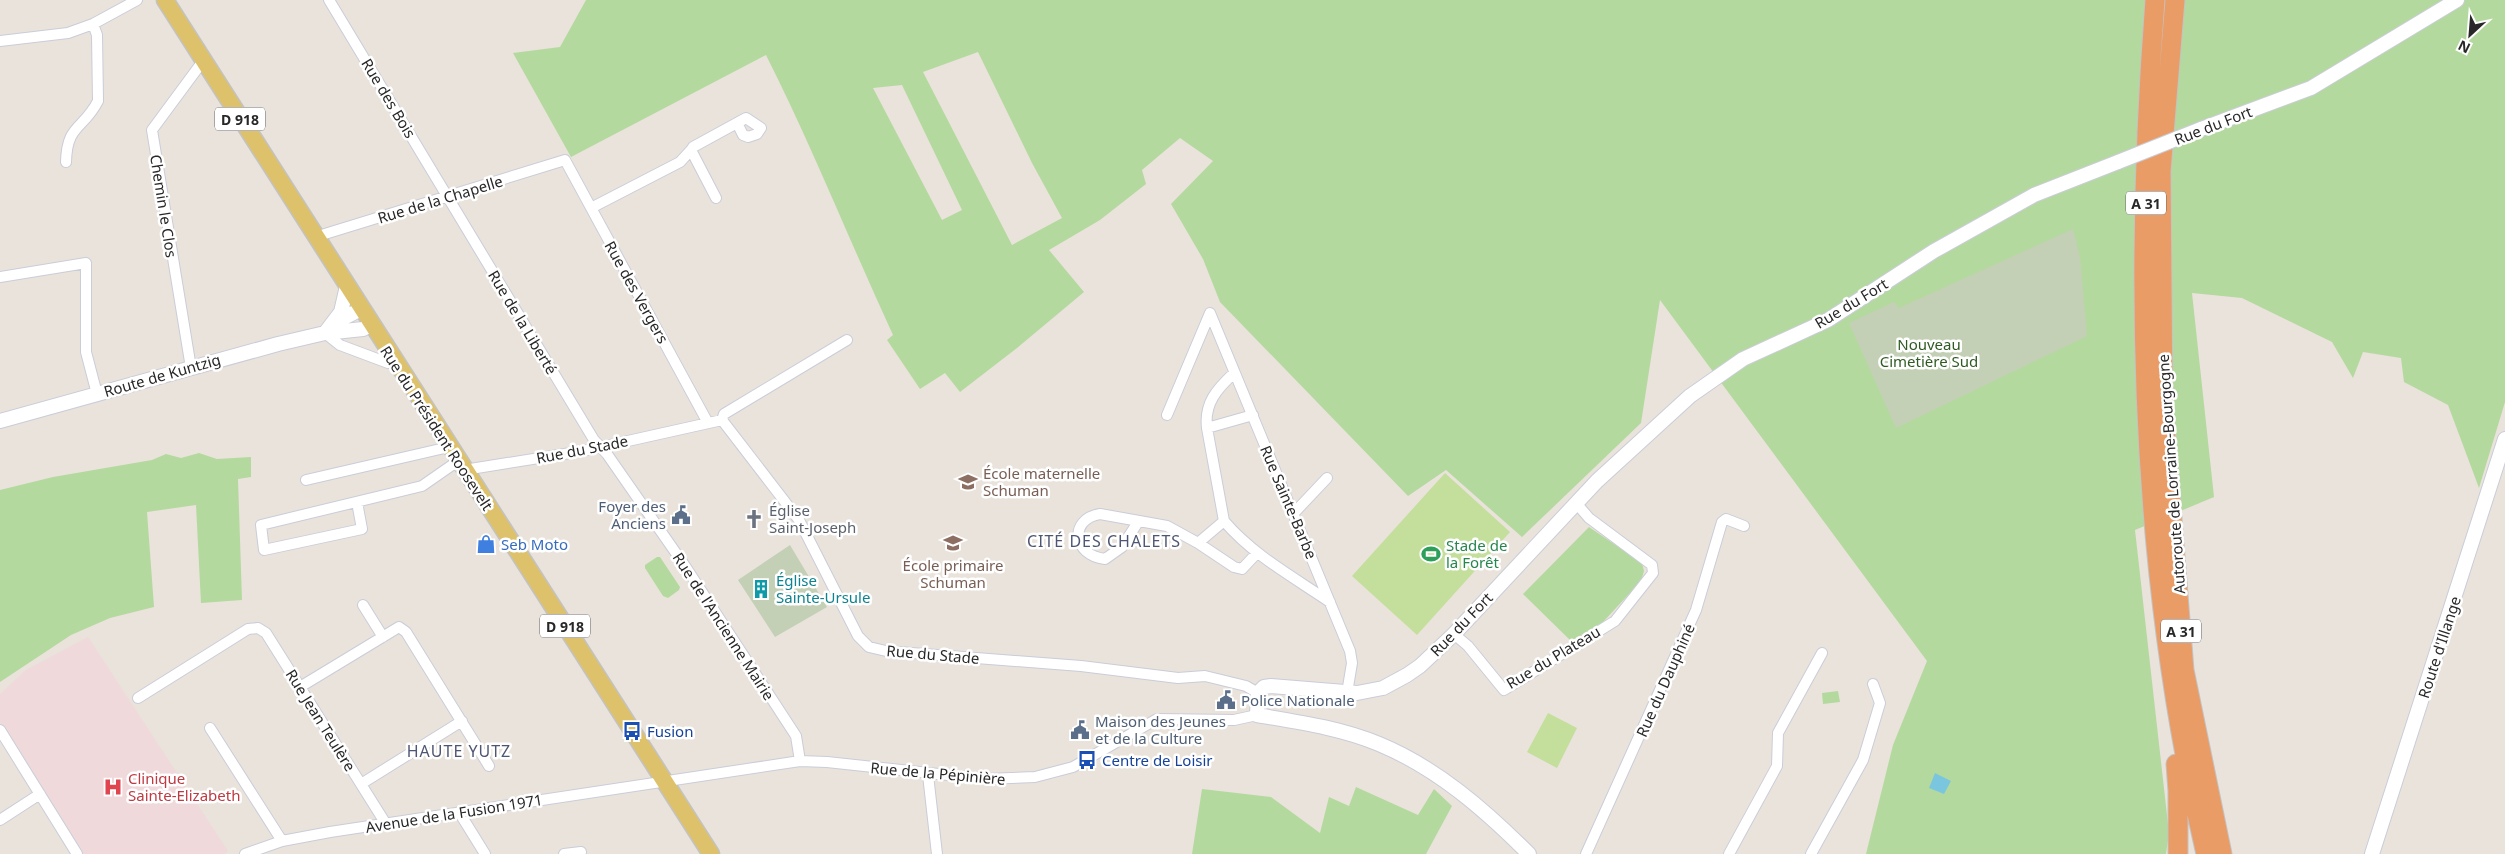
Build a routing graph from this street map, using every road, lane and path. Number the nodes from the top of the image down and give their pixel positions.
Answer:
1 (137, 0) edge
2 (165, 0) edge
3 (330, 0) edge
4 (2155, 0) edge
5 (2175, 0) edge
6 (2458, 0) edge
7 (93, 24) junction
8 (0, 41) edge
9 (204, 61) junction
10 (737, 123) dead end
11 (691, 150) junction
12 (565, 160) joint
13 (66, 162) dead end
14 (448, 196) junction
15 (716, 198) dead end
16 (591, 208) junction
17 (315, 237) junction
18 (0, 277) edge
19 (347, 286) junction
20 (361, 309) junction
21 (371, 325) junction
22 (329, 328) junction
23 (848, 340) dead end
24 (395, 362) junction
25 (191, 368) junction
26 (1234, 373) junction
27 (97, 394) junction
28 (1167, 415) dead end
29 (1253, 415) junction
30 (722, 420) junction
31 (0, 421) edge
32 (708, 423) junction
33 (1207, 428) junction
34 (2505, 439) edge
35 (449, 447) junction
36 (600, 447) junction
37 (461, 465) junction
38 (1327, 478) dead end
39 (306, 480) dead end
40 (357, 502) junction
41 (1576, 503) junction
42 (1294, 514) junction
43 (1224, 521) junction
44 (1138, 522) junction
45 (1744, 526) dead end
46 (1198, 543) junction
47 (1257, 553) junction
48 (1331, 602) junction
49 (363, 605) dead end
50 (1454, 634) junction
51 (383, 637) junction
52 (1822, 653) dead end
53 (1873, 684) dead end
54 (300, 687) junction
55 (1258, 693) junction
56 (1347, 693) junction
57 (138, 698) dead end
58 (2175, 701) junction
59 (1257, 715) junction
60 (462, 721) junction
61 (210, 728) dead end
62 (0, 730) edge
63 (800, 762) junction
64 (489, 766) dead end
65 (928, 775) junction
66 (665, 782) junction
67 (361, 784) junction
68 (40, 794) junction
69 (459, 812) junction
70 (0, 820) edge
71 (386, 824) junction
72 (282, 841) junction
73 (581, 852) dead end
74 (77, 854) edge
75 (245, 854) edge
76 (485, 854) edge
77 (564, 854) edge
78 (711, 854) edge
79 (937, 854) edge
80 (1529, 854) edge
81 (1586, 854) edge
82 (1729, 854) edge
83 (1811, 854) edge
84 (2178, 854) edge
85 (2206, 854) edge
86 (2222, 854) edge
87 (2372, 854) edge

1 - 7 street
2 - 9 main road, Rue du Président Roosevelt / D 918
3 - 14 street, Rue des Bois
4 - 58 highway, Autoroute de Lorraine-Bourgogne / A 31
5 - 86 highway, Autoroute de Lorraine-Bourgogne / A 31
6 - 41 street, Rue du Fort, bridge
7 - 8 street
7 - 13 street
9 - 17 main road, Rue du Président Roosevelt / D 918
9 - 25 street, Chemin le Clos
10 - 11 street
11 - 15 street
11 - 16 street
12 - 14 street, Rue de la Chapelle
12 - 16 street, Rue des Vergers
14 - 17 street, Rue de la Chapelle
14 - 36 street, Rue de la Liberté
16 - 32 street, Rue des Vergers
17 - 19 main road, Rue du Président Roosevelt / D 918
18 - 27 street
19 - 20 main road, Rue du Président Roosevelt / D 918
19 - 22 street
20 - 21 main road, Rue du Président Roosevelt / D 918
20 - 22 street, Route de Kuntzig
21 - 22 street, Route de Kuntzig
21 - 24 main road, Rue du Président Roosevelt / D 918
22 - 24 street
22 - 25 street, Route de Kuntzig
23 - 30 street
24 - 35 main road, Rue du Président Roosevelt / D 918
25 - 27 street, Route de Kuntzig
26 - 28 street, Rue Sainte-Barbe
26 - 29 street, Rue Sainte-Barbe
26 - 33 street
27 - 31 street, Route de Kuntzig
29 - 33 street
29 - 42 street, Rue Sainte-Barbe
30 - 32 street, Rue du Stade
30 - 55 street, Rue du Stade
32 - 36 street, Rue du Stade
33 - 43 street
34 - 87 street, Route d'Illange
35 - 37 main road, Rue du Président Roosevelt / D 918
35 - 39 street
36 - 37 street, Rue du Stade
36 - 63 street, Rue de l'Ancienne Mairie
37 - 40 street
37 - 66 main road, Rue du Président Roosevelt / D 918
38 - 42 street
40 - 40 street
41 - 50 street, Rue du Fort
41 - 50 street, Rue du Plateau
42 - 48 street, Rue Sainte-Barbe
43 - 46 street
43 - 47 street
44 - 44 street
44 - 46 street
45 - 81 street, Rue du Dauphiné
46 - 47 street
47 - 48 street
48 - 56 street, Rue Sainte-Barbe
49 - 51 street
50 - 56 street, Rue du Fort
51 - 54 street
51 - 60 street
52 - 82 street
53 - 83 street
54 - 57 street, Rue Jean Teulère
54 - 67 street, Rue Jean Teulère
55 - 56 street, Rue du Fort
55 - 59 street
58 - 84 highway
58 - 85 highway, Autoroute de Lorraine-Bourgogne / A 31
59 - 65 street, Rue de la Pépinière
59 - 80 street
60 - 64 street
60 - 67 street
61 - 72 street
62 - 68 street
63 - 65 street, Rue de la Pépinière
63 - 66 street, Rue de la Pépinière
65 - 79 street
66 - 69 street, Avenue de la Fusion 1971
66 - 78 main road, Rue du Président Roosevelt / D 918
67 - 71 street, Rue Jean Teulère
68 - 70 street
68 - 74 street
69 - 71 street, Avenue de la Fusion 1971
69 - 76 street
71 - 72 street, Avenue de la Fusion 1971
72 - 75 street, Avenue de la Fusion 1971
73 - 77 street

